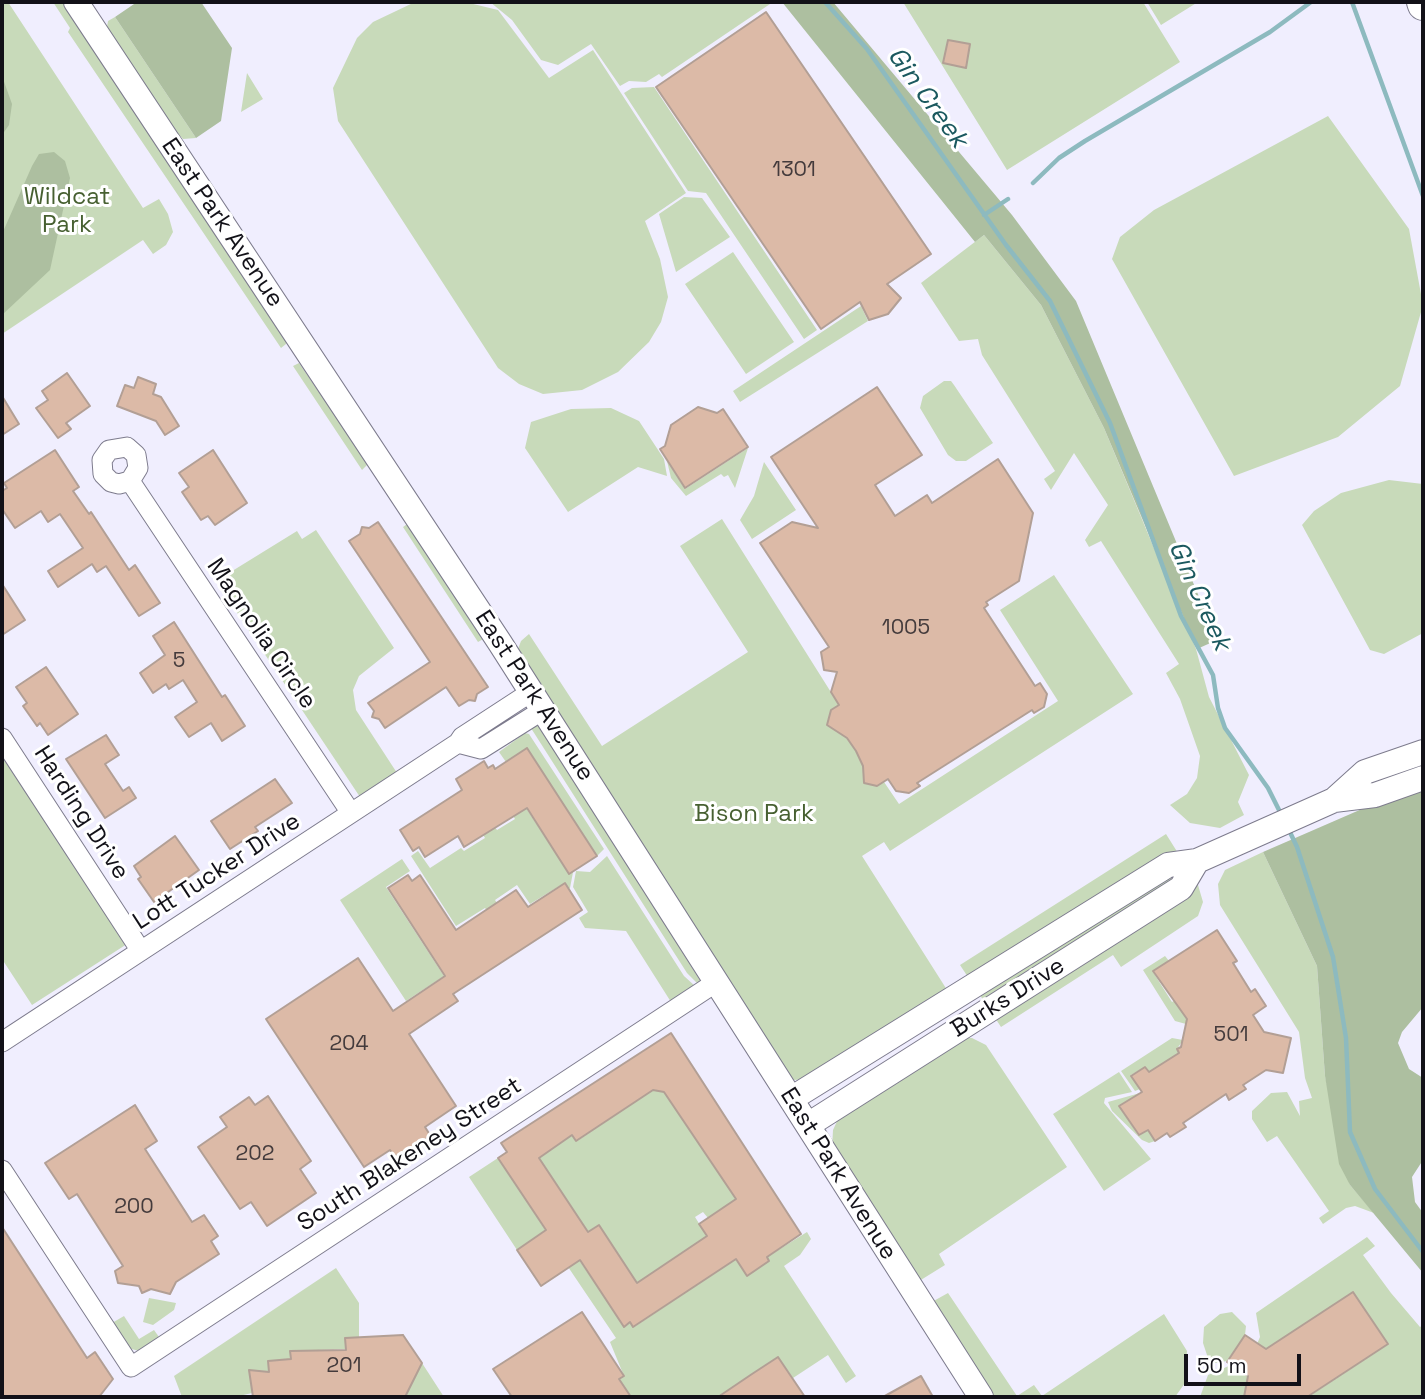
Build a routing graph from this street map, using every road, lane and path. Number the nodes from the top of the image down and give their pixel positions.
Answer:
1 (76, 2) edge
2 (130, 481) dead end
3 (537, 700) junction
4 (2, 738) edge
5 (1423, 752) edge
6 (1423, 778) edge
7 (1334, 800) junction
8 (351, 813) junction
9 (1197, 861) junction
10 (141, 951) junction
11 (715, 983) junction
12 (2, 1042) edge
13 (791, 1099) junction
14 (808, 1125) junction
15 (2, 1170) edge
16 (981, 1397) edge

1 - 3 street, East Park Avenue
2 - 8 street, Magnolia Circle
3 - 8 street, Lott Tucker Drive
3 - 11 street, East Park Avenue
4 - 10 street, Harding Drive
5 - 7 street, Burks Drive
6 - 7 street, Burks Drive
7 - 9 street, Burks Drive
8 - 10 street, Lott Tucker Drive
9 - 13 street, Burks Drive
9 - 14 street, Burks Drive
10 - 12 street, Lott Tucker Drive
11 - 13 street, East Park Avenue
11 - 15 street, South Blakeney Street
13 - 14 street, East Park Avenue
14 - 16 street, East Park Avenue

